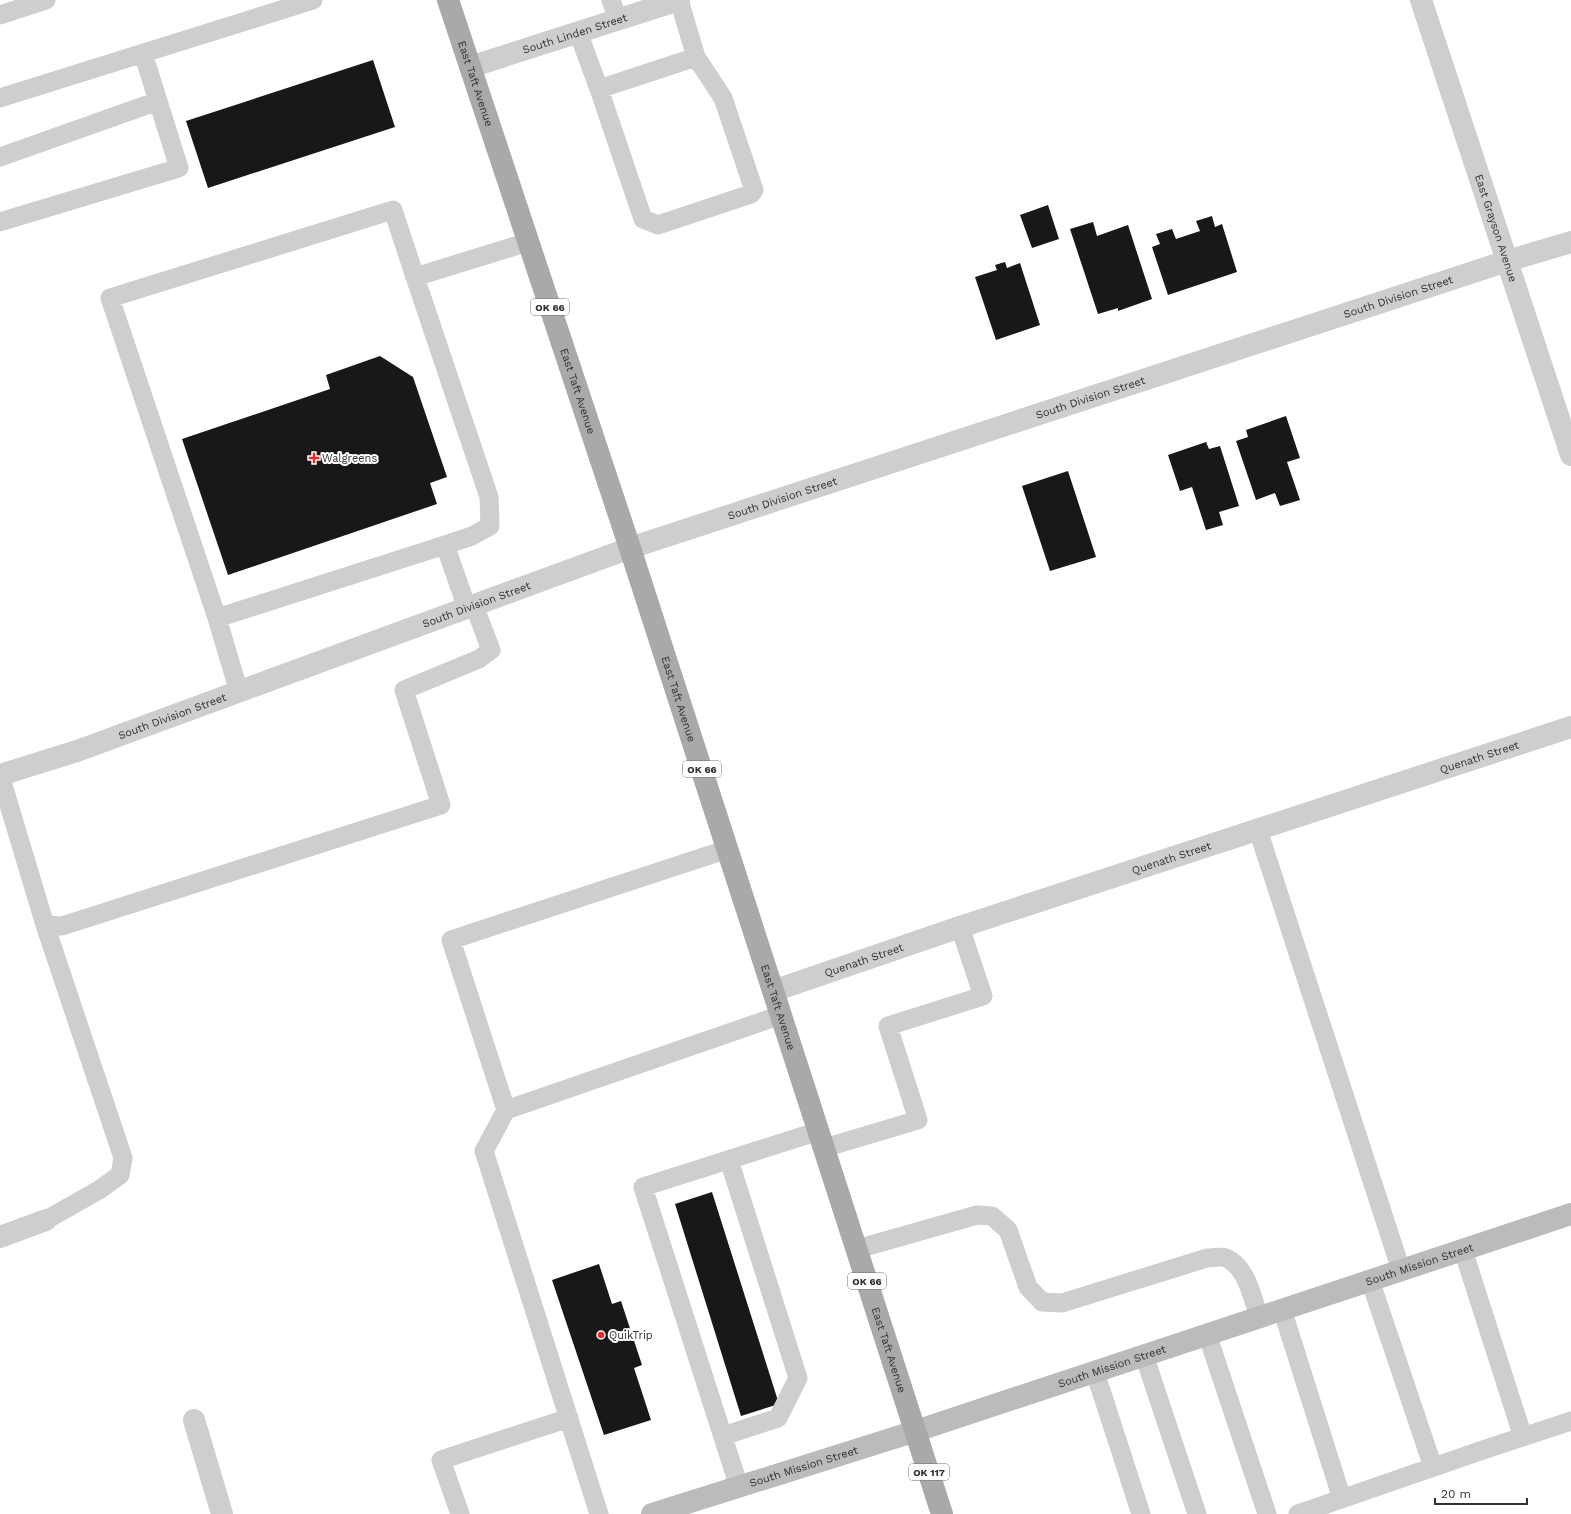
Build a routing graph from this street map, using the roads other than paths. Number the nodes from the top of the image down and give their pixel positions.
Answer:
1 (46, 0) edge
2 (313, 0) edge
3 (448, 0) edge
4 (679, 0) edge
5 (1421, 0) edge
6 (614, 10) edge
7 (0, 15) edge
8 (578, 32) junction
9 (143, 53) junction
10 (696, 57) junction
11 (470, 67) junction
12 (599, 89) junction
13 (0, 98) edge
14 (158, 101) junction
15 (0, 157) edge
16 (0, 222) edge
17 (528, 242) junction
18 (1571, 242) edge
19 (1507, 261) junction
20 (415, 276) junction
21 (1571, 455) edge
22 (445, 545) junction
23 (630, 548) junction
24 (470, 607) junction
25 (216, 618) junction
26 (239, 692) junction
27 (1571, 727) edge
28 (0, 775) edge
29 (1258, 830) junction
30 (728, 850) junction
31 (44, 925) junction
32 (960, 927) junction
33 (773, 991) junction
34 (781, 1016) junction
35 (506, 1110) junction
36 (822, 1140) junction
37 (728, 1160) junction
38 (1571, 1214) edge
39 (46, 1220) joint
40 (0, 1237) edge
41 (857, 1249) junction
42 (1463, 1250) junction
43 (1401, 1270) junction
44 (1370, 1280) junction
45 (1282, 1309) junction
46 (1259, 1317) junction
47 (1207, 1334) junction
48 (1144, 1355) junction
49 (1095, 1372) junction
50 (569, 1418) junction
51 (194, 1420) dead end
52 (1571, 1421) edge
53 (916, 1431) junction
54 (723, 1436) junction
55 (1523, 1437) junction
56 (1433, 1467) junction
57 (739, 1487) junction
58 (1342, 1499) junction
59 (675, 1511) edge
60 (222, 1514) edge
61 (460, 1514) edge
62 (599, 1514) edge
63 (652, 1514) edge
64 (942, 1514) edge
65 (1141, 1514) edge
66 (1197, 1514) edge
67 (1267, 1514) edge
68 (1298, 1514) edge

1 - 7 lane
2 - 9 lane
3 - 11 main road, East Taft Avenue / OK 66
4 - 6 street, South Linden Street
4 - 10 lane
5 - 19 street, East Grayson Avenue
6 - 8 street, South Linden Street
8 - 11 street, South Linden Street
8 - 12 lane
9 - 13 lane
9 - 14 lane
10 - 12 lane
10 - 12 lane
11 - 17 main road, East Taft Avenue / OK 66
14 - 15 lane
14 - 16 lane
17 - 20 lane
17 - 23 main road, East Taft Avenue / OK 66
18 - 19 street, South Division Street
19 - 21 street, East Grayson Avenue
19 - 23 street, South Division Street
20 - 22 lane
20 - 25 lane
22 - 24 lane
22 - 25 lane
23 - 24 street, South Division Street
23 - 30 main road, East Taft Avenue / OK 66
24 - 26 street, South Division Street
24 - 31 lane
25 - 26 lane
26 - 28 street, South Division Street
27 - 29 street, Quenath Street
28 - 31 lane
29 - 32 street, Quenath Street
29 - 43 lane
30 - 33 main road, East Taft Avenue / OK 66
30 - 35 lane
31 - 39 lane
32 - 33 street, Quenath Street
32 - 36 lane
33 - 34 main road, East Taft Avenue / OK 66
34 - 35 lane
34 - 36 main road, East Taft Avenue / OK 66
35 - 50 lane
36 - 37 lane
36 - 41 main road, East Taft Avenue / OK 66
37 - 54 lane
37 - 54 lane
38 - 42 main road, South Mission Street
39 - 40 street
41 - 46 lane
41 - 53 main road, East Taft Avenue / OK 66
42 - 43 main road, South Mission Street
42 - 55 lane
43 - 44 main road, South Mission Street
44 - 45 main road, South Mission Street
44 - 56 lane
45 - 46 main road, South Mission Street
45 - 58 lane
46 - 47 main road, South Mission Street
47 - 48 main road, South Mission Street
47 - 67 lane
48 - 49 main road, South Mission Street
48 - 66 lane
49 - 53 main road, South Mission Street
49 - 65 lane
50 - 61 lane
50 - 62 lane
51 - 60 street
52 - 55 lane
53 - 57 main road, South Mission Street
53 - 64 main road, East Taft Avenue / OK 117
54 - 57 lane
55 - 56 lane
56 - 58 lane
57 - 59 main road, South Mission Street
58 - 68 lane
59 - 63 main road, South Mission Street

